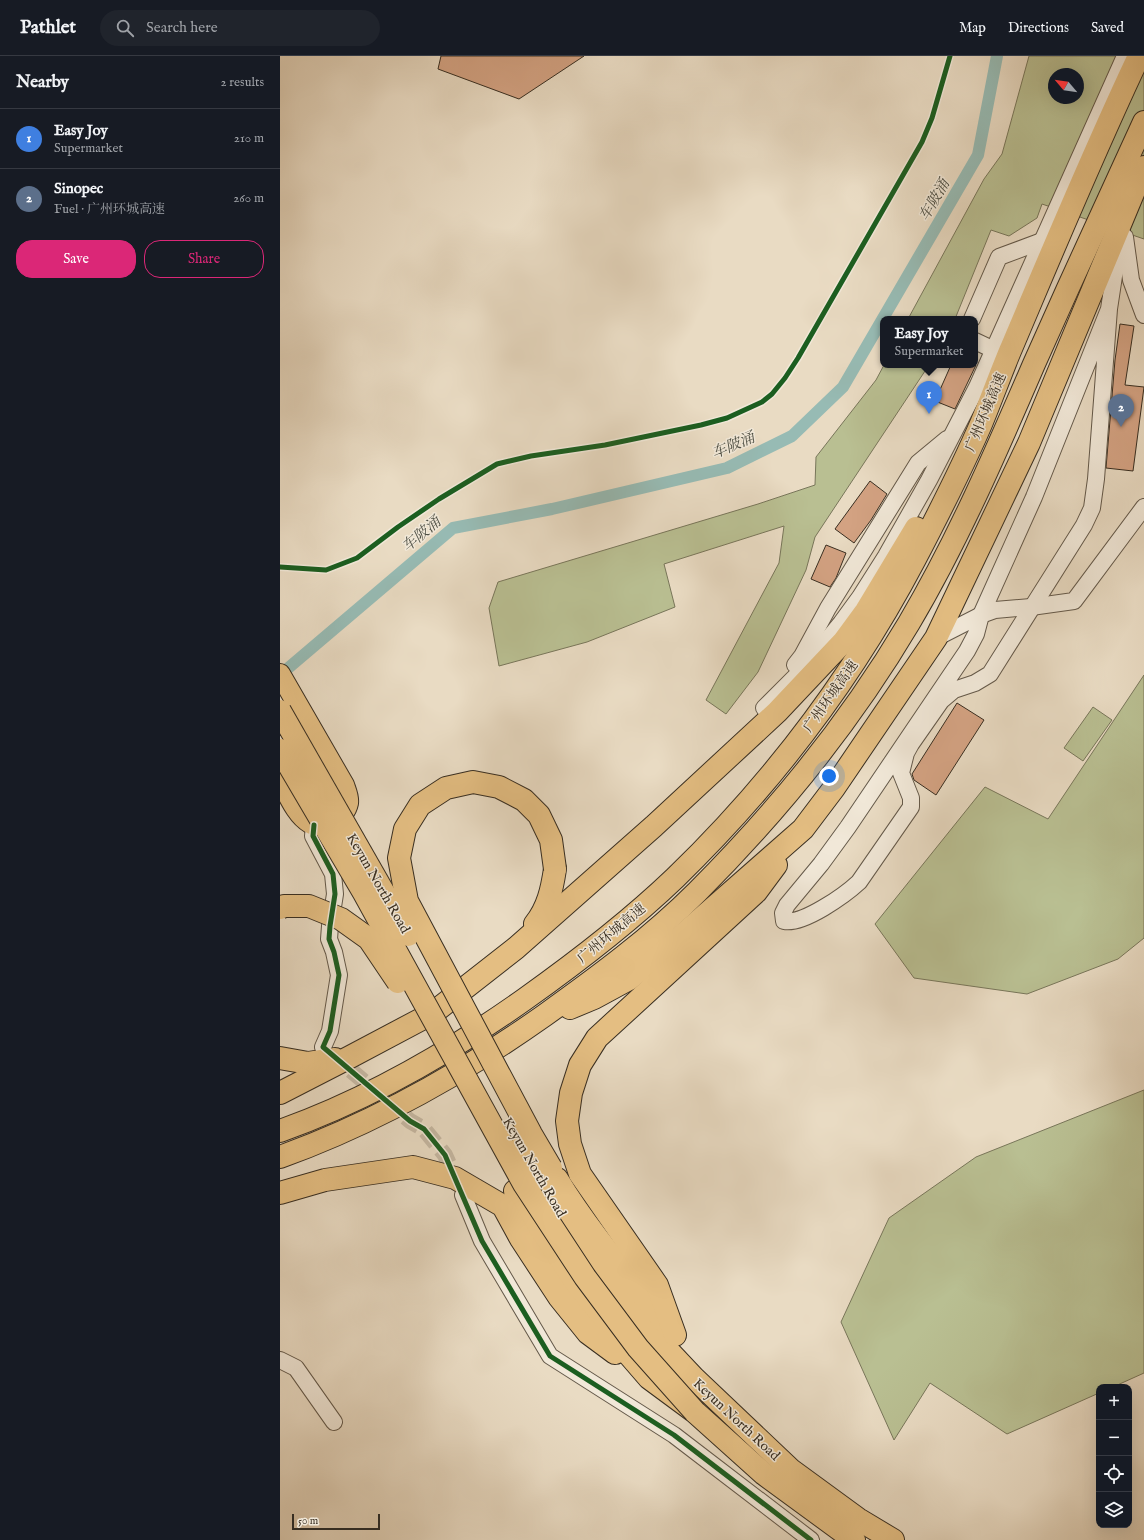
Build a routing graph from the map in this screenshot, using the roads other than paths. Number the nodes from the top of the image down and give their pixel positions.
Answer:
1 (1125, 56) edge
2 (1139, 56) edge
3 (1144, 122) edge
4 (1144, 167) edge
5 (1122, 219) junction
6 (1042, 241) junction
7 (1109, 309) junction
8 (1144, 315) edge
9 (973, 316) edge
10 (978, 342) edge
11 (994, 350) junction
12 (971, 422) junction
13 (1144, 507) edge
14 (1031, 607) junction
15 (982, 616) junction
16 (936, 638) junction
17 (280, 674) edge
18 (764, 708) junction
19 (280, 711) edge
20 (280, 750) edge
21 (281, 782) edge
22 (688, 795) junction
23 (314, 825) junction
24 (803, 829) junction
25 (280, 908) edge
26 (516, 948) junction
27 (530, 1025) junction
28 (323, 1047) dead end
29 (280, 1058) edge
30 (350, 1058) junction
31 (280, 1093) edge
32 (280, 1131) edge
33 (280, 1157) edge
34 (280, 1193) edge
35 (463, 1195) tunnel mouth
36 (675, 1335) junction
37 (280, 1360) edge
38 (649, 1378) junction
39 (694, 1378) junction
40 (696, 1412) junction
41 (334, 1422) dead end
42 (810, 1540) edge
43 (854, 1540) edge
44 (893, 1540) edge

1 - 6 street
2 - 12 highway, 广州环城高速
3 - 27 highway, 广州环城高速
4 - 5 highway
5 - 7 street
5 - 8 street
5 - 16 highway
6 - 9 street
6 - 11 street
7 - 14 street
7 - 15 street
10 - 11 street
11 - 12 street
12 - 18 street
12 - 18 street
12 - 22 highway
12 - 32 highway, 广州环城高速
13 - 14 street
14 - 15 street
14 - 15 street
15 - 16 street
16 - 24 highway
17 - 23 main road
18 - 22 street
19 - 39 highway, Keyun North Road, bridge
20 - 40 highway, Keyun North Road, bridge
21 - 23 main road
22 - 26 highway
23 - 28 street
24 - 27 highway
24 - 36 highway
25 - 38 highway, bridge
26 - 30 highway
26 - 36 highway, bridge
27 - 33 highway, 广州环城高速
29 - 30 highway
30 - 31 highway
34 - 38 highway
35 - 42 street
36 - 39 highway
37 - 41 street
38 - 40 highway
39 - 44 highway, Keyun North Road
40 - 43 highway, Keyun North Road

